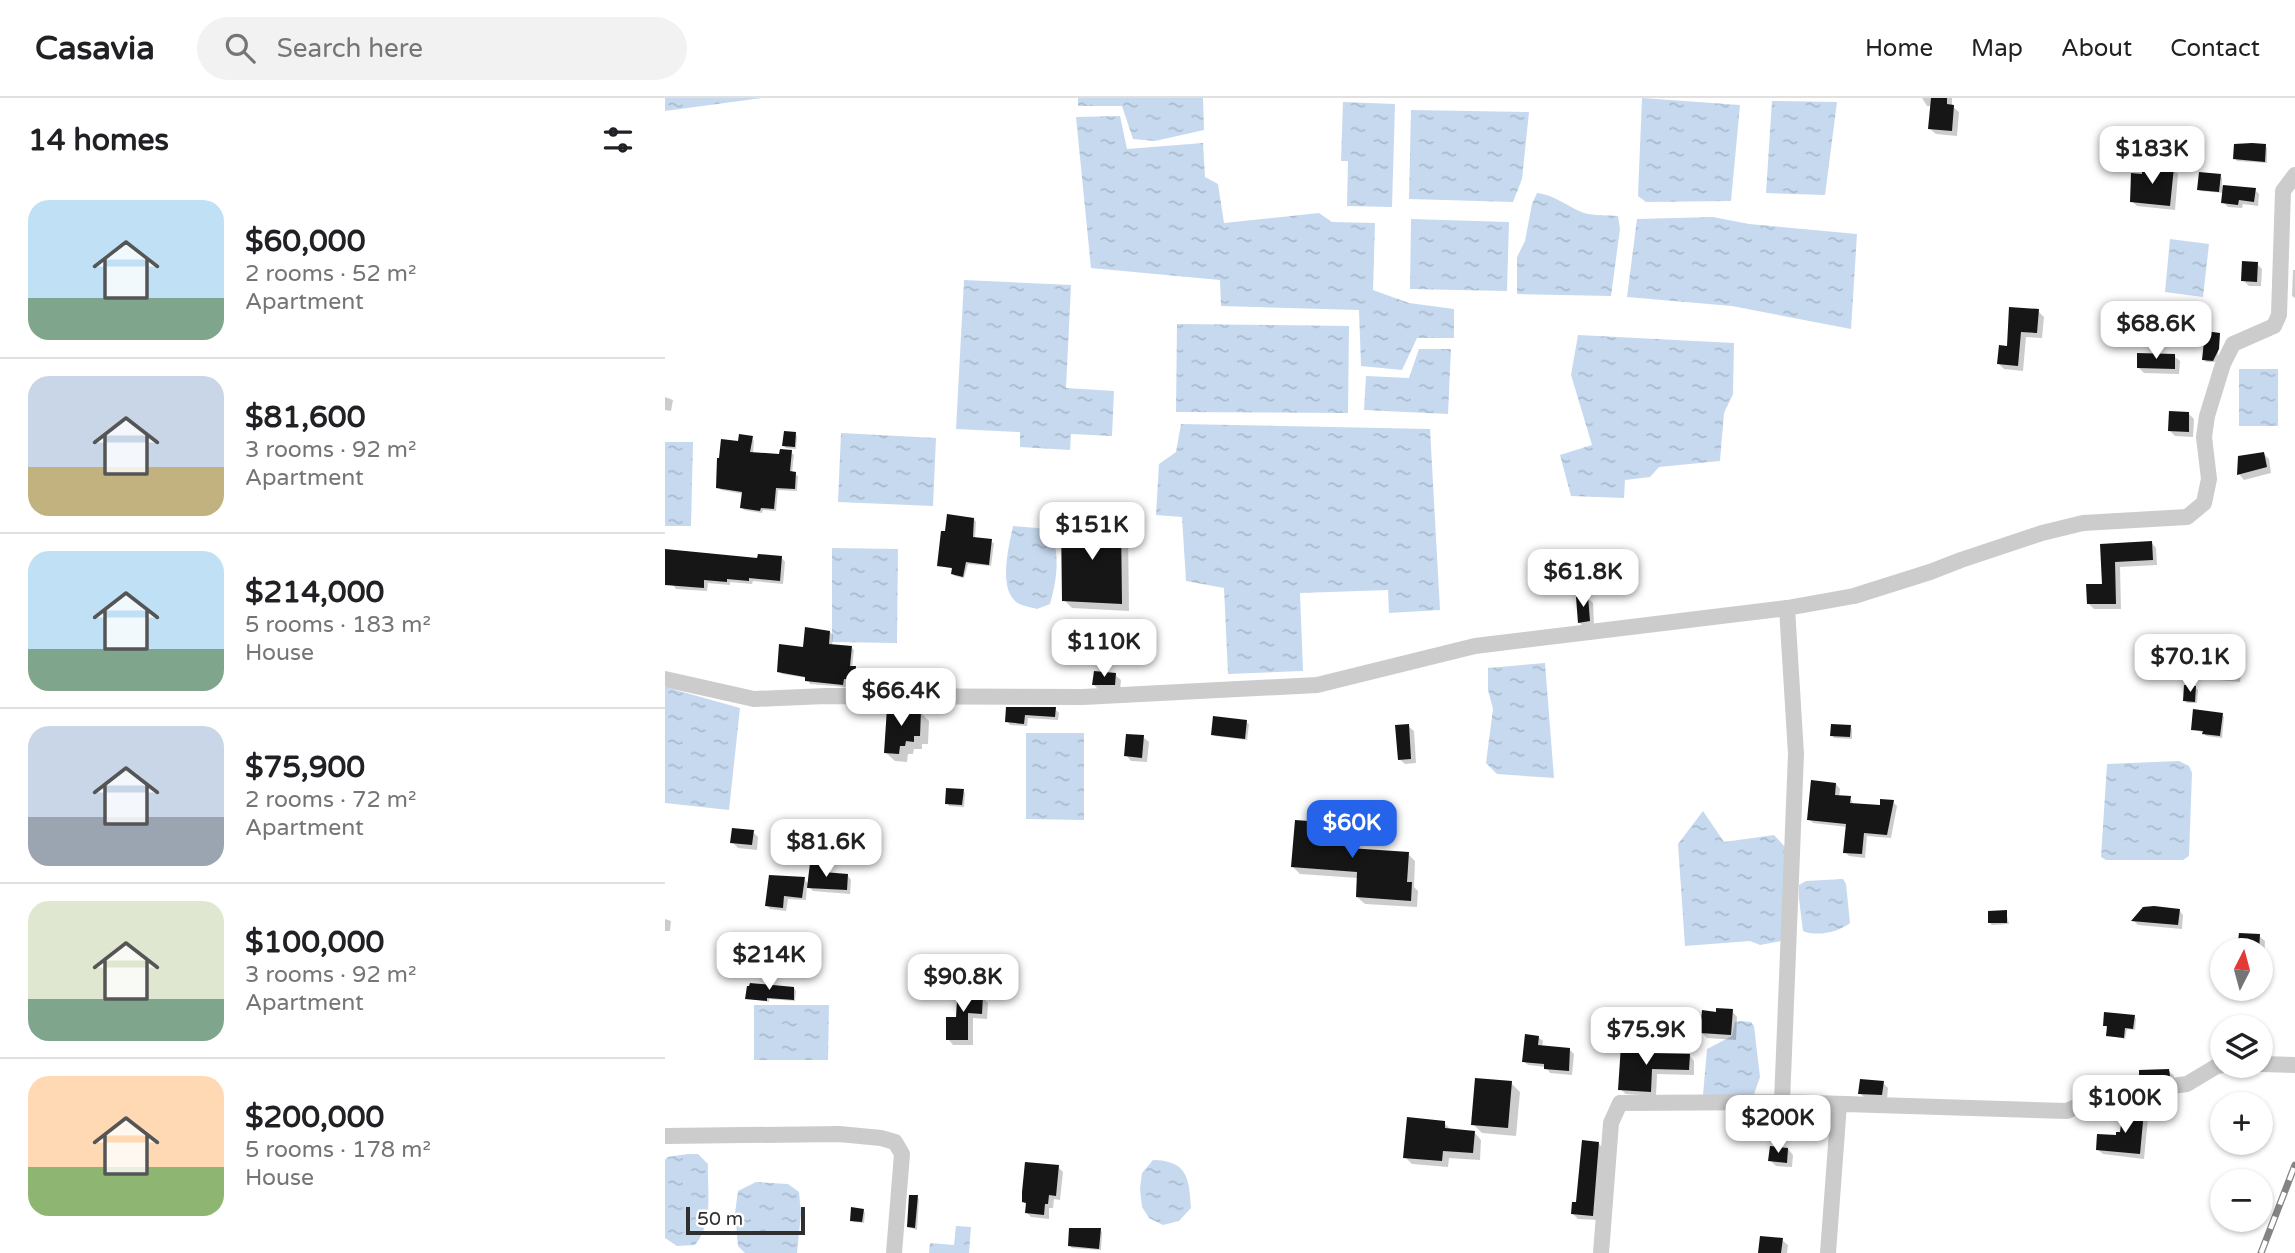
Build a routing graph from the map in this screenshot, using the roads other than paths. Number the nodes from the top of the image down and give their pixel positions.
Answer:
1 (2295, 175) edge
2 (1787, 608) junction
3 (665, 680) edge
4 (2273, 1064) edge
5 (2295, 1065) edge
6 (2210, 1070) edge
7 (1782, 1102) junction
8 (1839, 1104) junction
9 (665, 1136) edge
10 (894, 1253) edge
11 (1601, 1253) edge
12 (1828, 1253) edge

1 - 2 street
2 - 3 street
2 - 7 street
4 - 5 street
6 - 8 street
7 - 8 street
7 - 11 street
8 - 12 street
9 - 10 street

